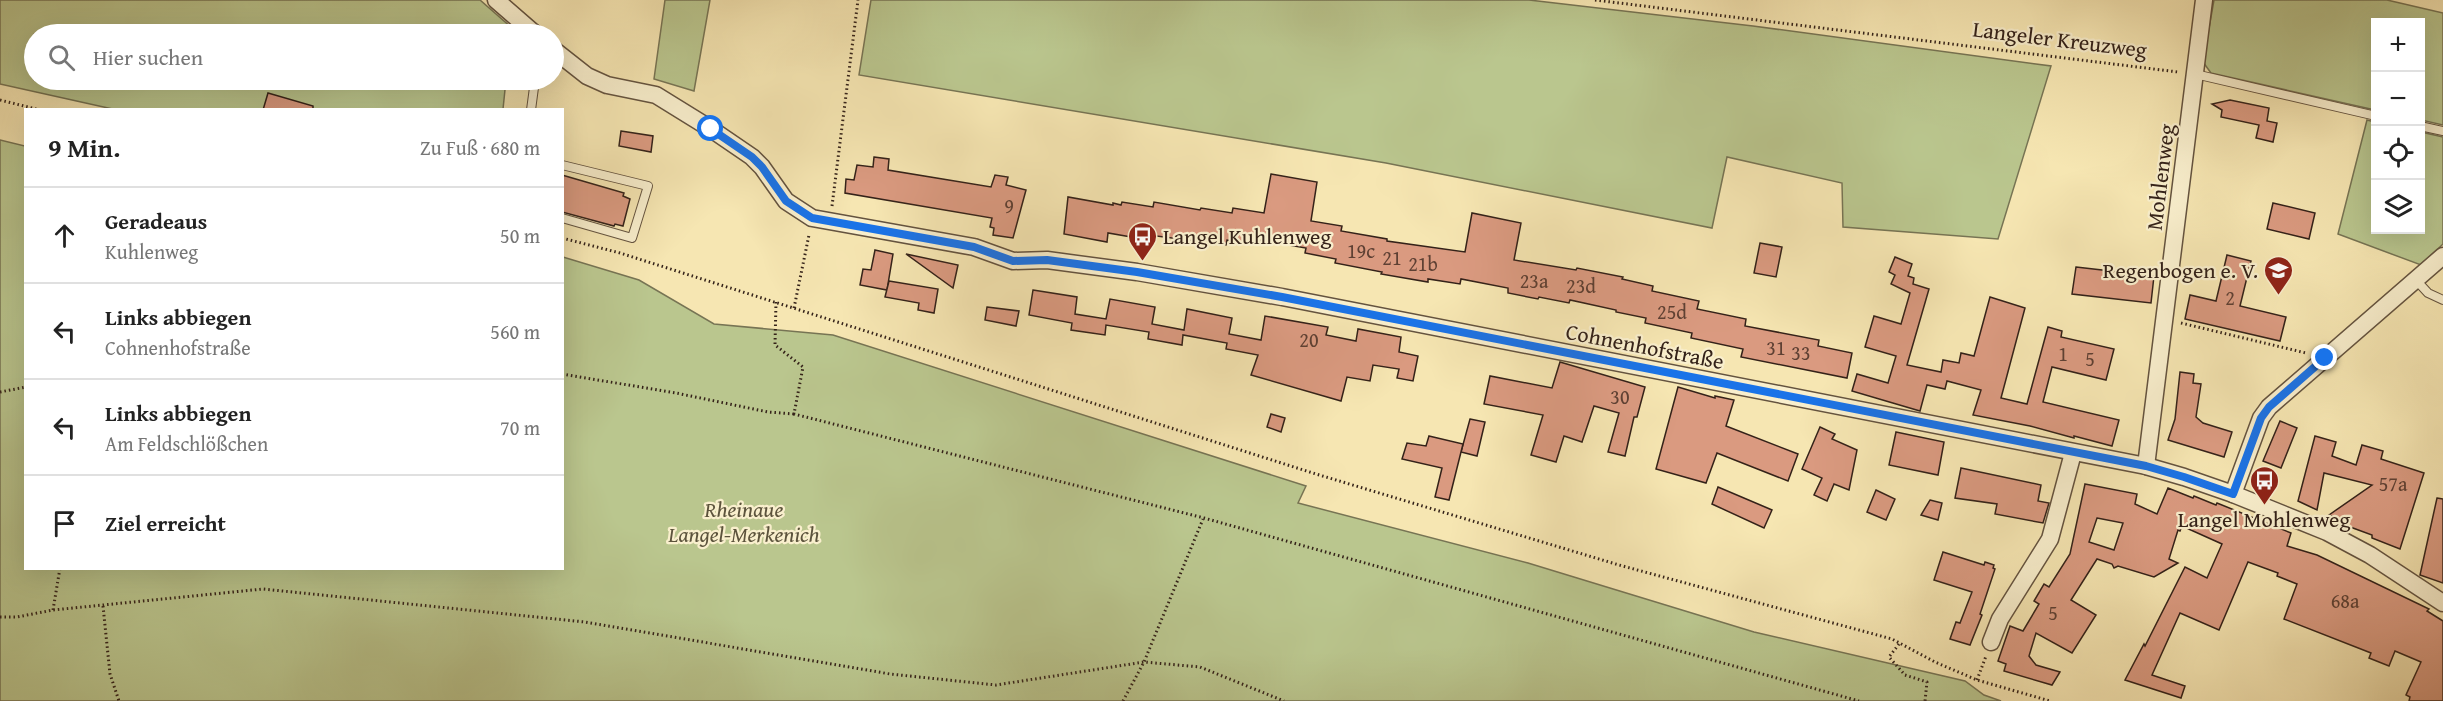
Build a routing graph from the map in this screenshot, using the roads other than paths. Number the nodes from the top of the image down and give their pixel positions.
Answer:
1 (496, 0) edge
2 (2204, 0) edge
3 (524, 24) edge
4 (564, 58) edge
5 (2195, 74) junction
6 (534, 90) edge
7 (531, 108) edge
8 (2371, 115) edge
9 (2425, 127) edge
10 (2443, 131) edge
11 (564, 165) edge
12 (564, 219) edge
13 (2443, 256) edge
14 (2416, 280) junction
15 (2443, 300) edge
16 (2073, 453) junction
17 (2146, 466) junction
18 (2233, 494) junction
19 (2443, 603) edge
20 (1991, 642) road end

1 - 3 street
2 - 5 street, Mohlenweg
4 - 16 street, Cohnenhofstraße
5 - 8 lane
5 - 17 street, Mohlenweg
6 - 7 lane
9 - 10 lane
11 - 12 lane
13 - 14 street
14 - 15 lane
14 - 18 street
16 - 17 street, Cohnenhofstraße
16 - 20 street
17 - 18 street, Cohnenhofstraße
18 - 19 street, Cohnenhofstraße

